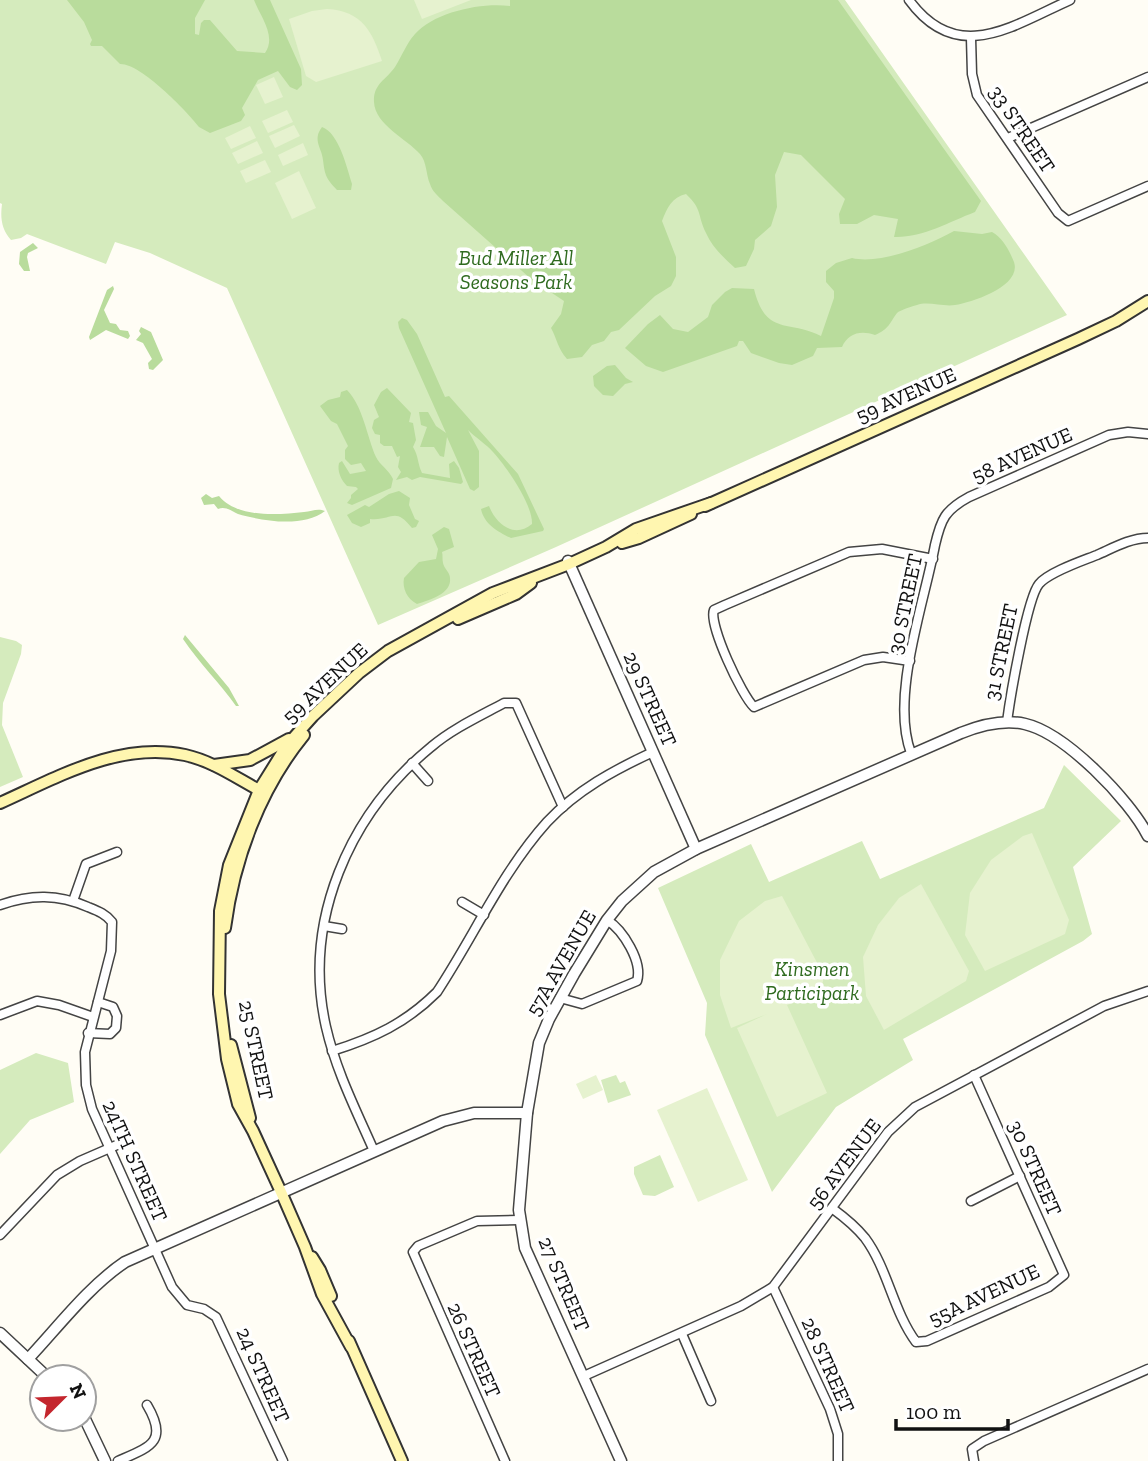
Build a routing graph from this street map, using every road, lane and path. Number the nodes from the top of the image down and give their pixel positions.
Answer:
1 (909, 0) edge
2 (1070, 0) edge
3 (971, 38) junction
4 (1148, 76) edge
5 (1008, 138) junction
6 (1148, 186) edge
7 (1148, 301) edge
8 (1148, 310) edge
9 (1116, 321) junction
10 (1148, 434) edge
11 (1148, 538) edge
12 (936, 545) joint
13 (933, 559) junction
14 (568, 563) junction
15 (513, 589) junction
16 (910, 661) junction
17 (313, 716) junction
18 (1007, 722) junction
19 (653, 752) junction
20 (911, 753) junction
21 (412, 763) junction
22 (214, 765) junction
23 (428, 781) dead end
24 (262, 792) junction
25 (0, 803) edge
26 (563, 807) junction
27 (1144, 818) edge
28 (1148, 836) edge
29 (696, 849) junction
30 (117, 852) dead end
31 (73, 901) junction
32 (462, 902) dead end
33 (0, 905) edge
34 (484, 915) junction
35 (607, 920) junction
36 (324, 926) junction
37 (342, 929) dead end
38 (1148, 991) edge
39 (560, 998) junction
40 (97, 1002) junction
41 (0, 1015) edge
42 (93, 1017) junction
43 (88, 1033) junction
44 (332, 1051) junction
45 (974, 1075) junction
46 (527, 1113) junction
47 (253, 1131) junction
48 (126, 1141) dead end
49 (110, 1148) junction
50 (374, 1151) junction
51 (1020, 1177) junction
52 (281, 1192) junction
53 (971, 1201) dead end
54 (832, 1209) junction
55 (519, 1220) junction
56 (0, 1235) edge
57 (155, 1248) junction
58 (1064, 1275) joint
59 (773, 1287) junction
60 (0, 1333) edge
61 (682, 1334) junction
62 (28, 1359) junction
63 (32, 1363) edge
64 (1148, 1369) edge
65 (584, 1376) junction
66 (711, 1401) dead end
67 (147, 1405) dead end
68 (92, 1433) edge
69 (401, 1459) edge
70 (105, 1461) edge
71 (118, 1461) edge
72 (283, 1461) edge
73 (505, 1461) edge
74 (621, 1461) edge
75 (838, 1461) edge
76 (974, 1461) edge

1 - 3 street
2 - 3 street
3 - 5 street, 33 STREET
4 - 5 street
5 - 6 street, 33 STREET
7 - 9 main road, 59 AVENUE
8 - 9 main road, 59 AVENUE
9 - 14 main road, 59 AVENUE
10 - 12 street, 58 AVENUE
11 - 18 street, 31 STREET
12 - 13 street, 30 STREET
13 - 16 street, 30 STREET
13 - 16 street
14 - 15 main road, 59 AVENUE
14 - 19 street, 29 STREET
15 - 17 main road, 59 AVENUE
15 - 24 main road, 59 AVENUE
16 - 20 street, 30 STREET
17 - 22 main road
17 - 24 main road, 59 AVENUE
18 - 20 street, 57A AVENUE
18 - 27 street, 31 STREET
19 - 26 street
19 - 29 street, 29 STREET
20 - 29 street, 57A AVENUE
21 - 23 street
21 - 26 street
21 - 36 street
22 - 24 main road
22 - 25 main road
24 - 47 main road, 25 STREET
24 - 47 main road, 25 STREET
26 - 34 street
27 - 28 street, 31 STREET
29 - 35 street, 57A AVENUE
30 - 31 street
31 - 33 street
31 - 40 street, 24TH STREET
32 - 34 street
34 - 44 street
35 - 39 street, 57A AVENUE
35 - 39 street
36 - 37 street
36 - 44 street
38 - 45 street, 56 AVENUE
39 - 46 street, 57A AVENUE
40 - 42 street, 24TH STREET
40 - 43 street
41 - 42 street
42 - 43 street, 24TH STREET
43 - 49 street, 24TH STREET
44 - 50 street
45 - 51 street, 30 STREET
45 - 54 street, 56 AVENUE
46 - 50 street
46 - 55 street, 27 STREET
47 - 52 main road
48 - 49 street
49 - 56 street
49 - 57 street, 24TH STREET
50 - 52 street
51 - 53 street
51 - 58 street, 30 STREET
52 - 57 street
52 - 69 main road
54 - 58 street, 55A AVENUE
54 - 59 street, 56 AVENUE
55 - 65 street, 27 STREET
55 - 73 street, 26 STREET
57 - 62 street
57 - 72 street, 24 STREET
59 - 61 street, 56 AVENUE
59 - 75 street, 28 STREET
60 - 62 street
61 - 65 street, 56 AVENUE
61 - 66 street
62 - 63 street
64 - 76 street
65 - 74 street, 27 STREET
67 - 71 street
68 - 70 street

